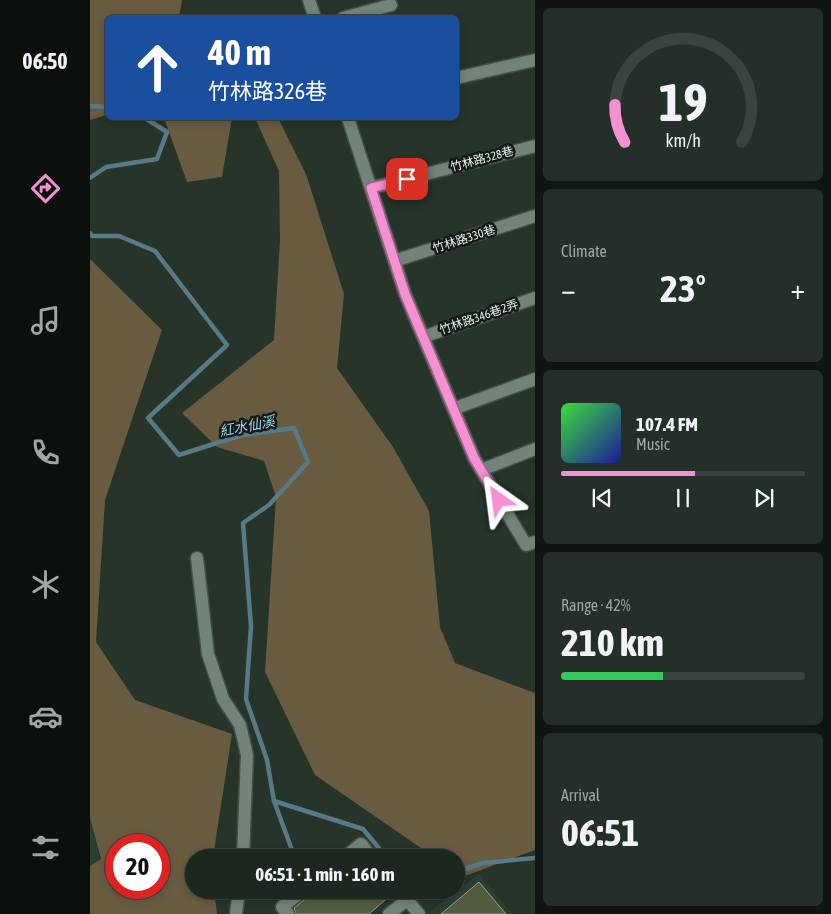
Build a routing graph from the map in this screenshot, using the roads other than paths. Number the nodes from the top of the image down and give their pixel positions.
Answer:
1 (309, 0) edge
2 (390, 5) dead end
3 (314, 15) edge
4 (354, 15) edge
5 (535, 60) edge
6 (459, 77) edge
7 (349, 120) edge
8 (535, 146) edge
9 (371, 188) junction
10 (535, 216) edge
11 (394, 261) junction
12 (535, 298) edge
13 (423, 337) junction
14 (535, 379) edge
15 (453, 409) junction
16 (535, 449) edge
17 (481, 470) junction
18 (531, 544) edge
19 (197, 558) dead end
20 (243, 849) edge
21 (355, 849) edge
22 (365, 849) edge
23 (237, 899) edge
24 (292, 899) edge
25 (400, 899) edge
26 (406, 899) edge
27 (236, 914) edge
28 (288, 914) edge
29 (389, 914) edge
30 (419, 914) edge

1 - 3 street
2 - 4 street
5 - 6 street
7 - 9 street
8 - 9 street, 竹林路328巷
9 - 11 street
10 - 11 street, 竹林路330巷
11 - 13 street
12 - 13 street, 竹林路346巷2弄
13 - 15 street
14 - 15 street
15 - 17 street
16 - 17 street
17 - 18 street
19 - 20 street
21 - 22 street
23 - 27 street
24 - 28 street
25 - 29 street
26 - 30 street

